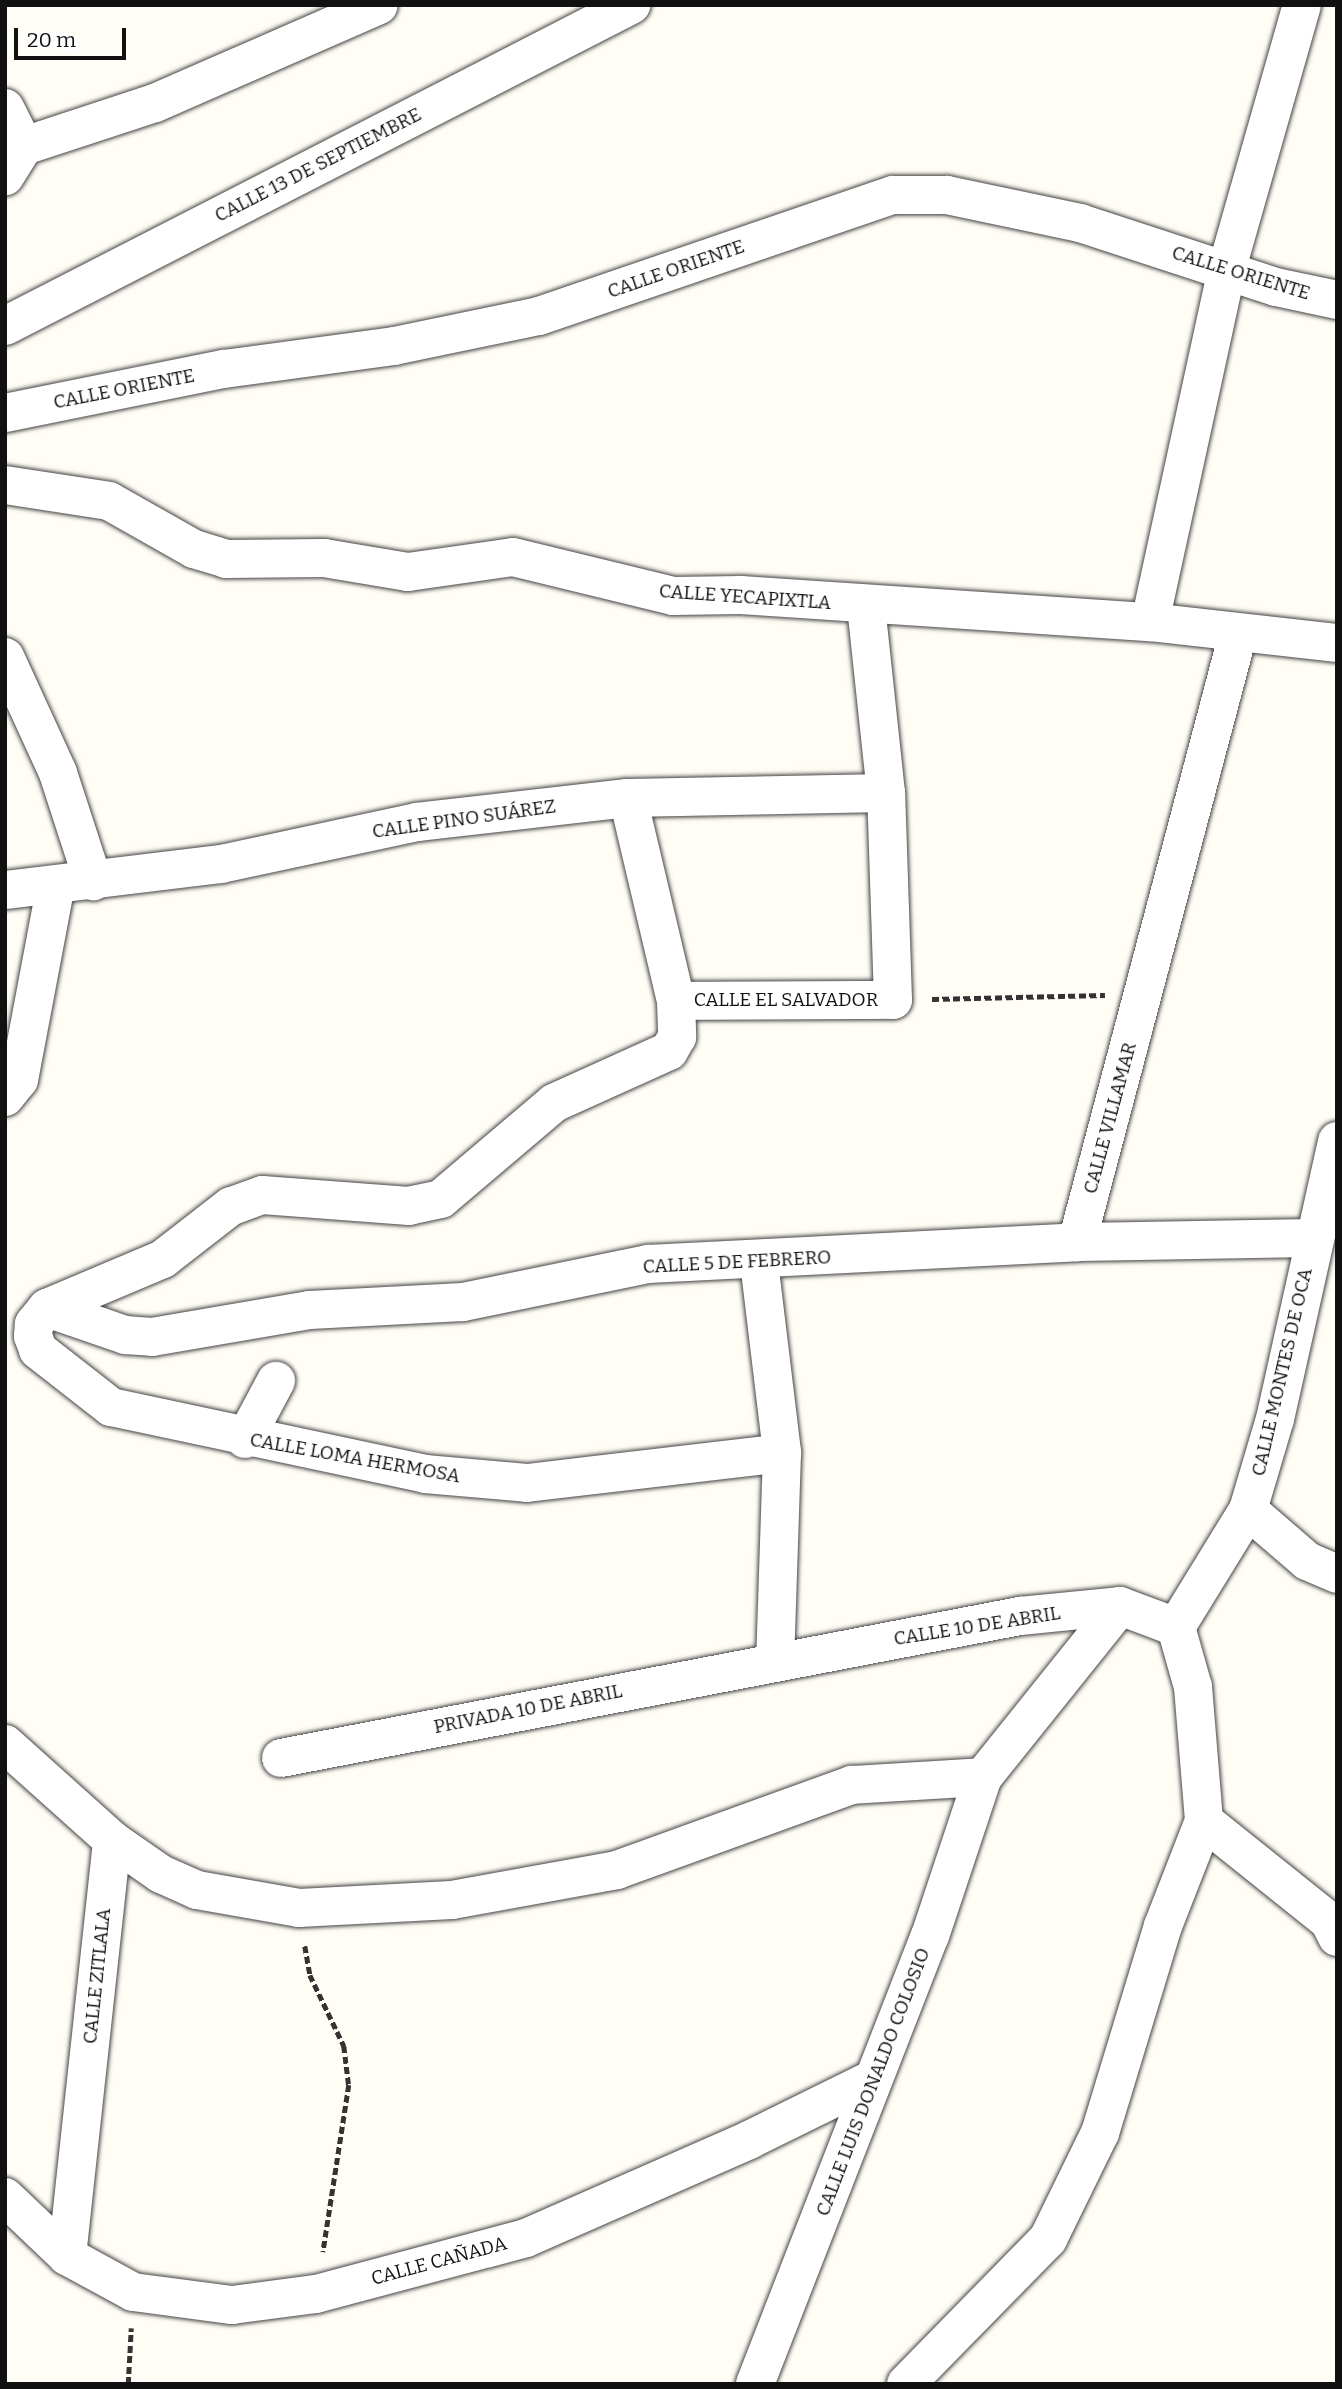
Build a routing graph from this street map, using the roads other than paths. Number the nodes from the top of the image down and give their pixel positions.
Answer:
1 (379, 5) edge
2 (631, 5) edge
3 (1295, 8) edge
4 (5, 108) edge
5 (15, 161) edge
6 (1227, 268) junction
7 (1337, 300) edge
8 (5, 326) edge
9 (5, 413) edge
10 (5, 485) edge
11 (866, 607) junction
12 (1150, 622) junction
13 (1238, 634) junction
14 (1337, 643) edge
15 (5, 657) edge
16 (886, 793) junction
17 (628, 798) junction
18 (74, 883) junction
19 (5, 890) edge
20 (676, 1001) junction
21 (5, 1097) edge
22 (1337, 1141) edge
23 (1312, 1238) junction
24 (1077, 1242) junction
25 (759, 1262) junction
26 (47, 1308) junction
27 (276, 1381) dead end
28 (245, 1439) junction
29 (782, 1453) junction
30 (1248, 1510) junction
31 (1337, 1574) edge
32 (1120, 1606) junction
33 (1176, 1627) junction
34 (775, 1660) junction
35 (5, 1744) edge
36 (281, 1758) dead end
37 (984, 1777) junction
38 (1203, 1821) junction
39 (112, 1840) junction
40 (1337, 1937) edge
41 (873, 2079) junction
42 (5, 2197) edge
43 (67, 2256) junction
44 (755, 2384) edge
45 (906, 2384) edge

1 - 5 street
2 - 8 street, CALLE 13 DE SEPTIEMBRE
3 - 6 street
4 - 5 street
6 - 7 street, CALLE ORIENTE
6 - 9 street, CALLE ORIENTE
6 - 12 street
10 - 11 street, CALLE YECAPIXTLA
11 - 12 street, CALLE YECAPIXTLA
11 - 16 street
12 - 13 street, CALLE YECAPIXTLA
13 - 14 street, CALLE YECAPIXTLA
13 - 24 street, CALLE VILLAMAR
15 - 18 street
16 - 17 street, CALLE PINO SUÁREZ
16 - 20 street, CALLE EL SALVADOR
17 - 18 street, CALLE PINO SUÁREZ
17 - 20 street
18 - 19 street, CALLE PINO SUÁREZ
18 - 21 street
20 - 26 street, CALLE EL SALVADOR
22 - 23 street, CALLE MONTES DE OCA
23 - 24 street, CALLE 5 DE FEBRERO
23 - 30 street, CALLE MONTES DE OCA
24 - 25 street, CALLE 5 DE FEBRERO
25 - 26 street, CALLE 5 DE FEBRERO
25 - 29 street
26 - 28 street, CALLE LOMA HERMOSA
27 - 28 street
28 - 29 street, CALLE LOMA HERMOSA
29 - 34 street
30 - 31 street
30 - 33 street, CALLE MONTES DE OCA
32 - 33 street, CALLE 10 DE ABRIL
32 - 34 street, CALLE 10 DE ABRIL
32 - 37 street, CALLE LUIS DONALDO COLOSIO
33 - 38 street
34 - 36 street, PRIVADA 10 DE ABRIL
35 - 39 street
37 - 39 street
37 - 41 street, CALLE LUIS DONALDO COLOSIO
38 - 40 street
38 - 45 street
39 - 43 street, CALLE ZITLALA
41 - 43 street, CALLE CAÑADA
41 - 44 street, CALLE LUIS DONALDO COLOSIO
42 - 43 street, CALLE CAÑADA

